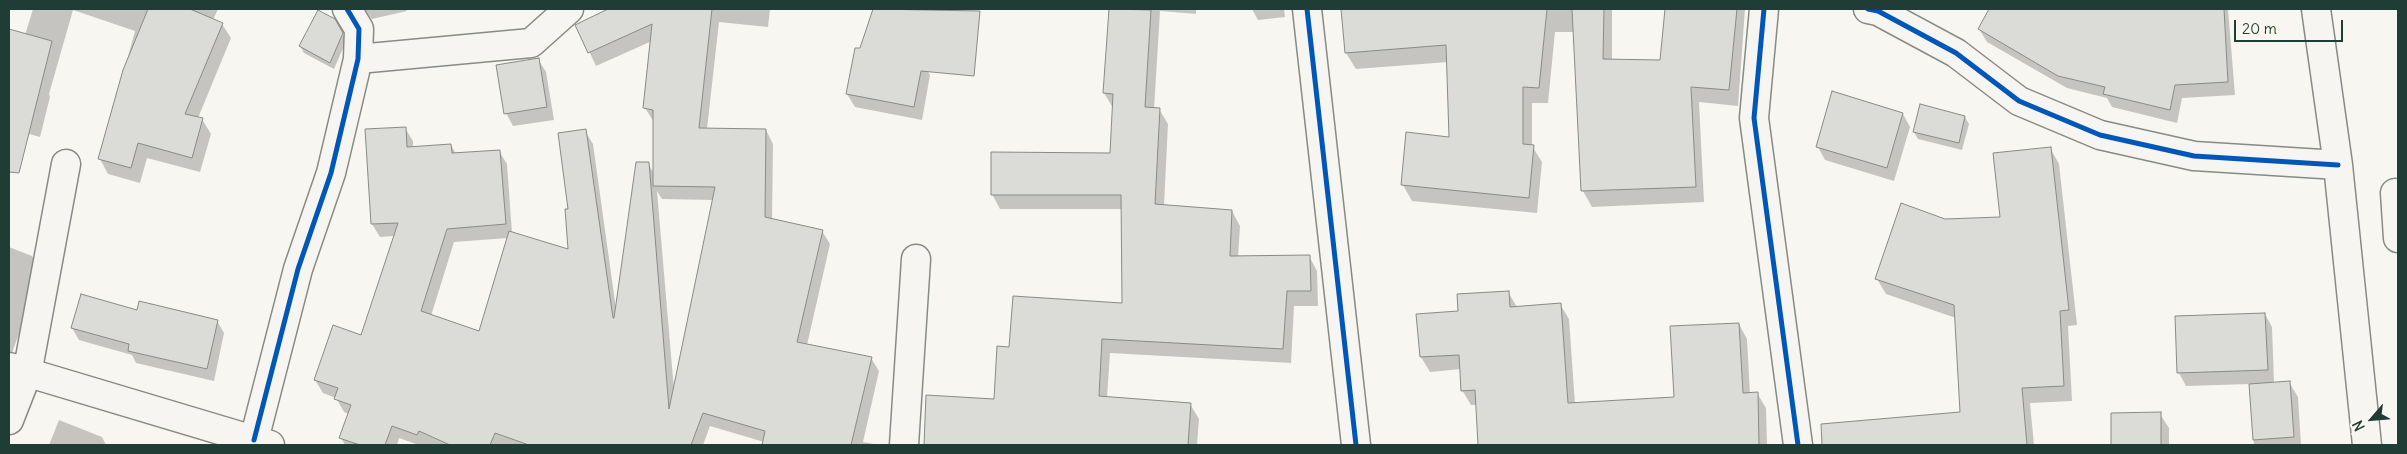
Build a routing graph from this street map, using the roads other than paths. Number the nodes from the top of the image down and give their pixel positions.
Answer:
1 (347, 9) edge
2 (569, 9) edge
3 (1307, 9) edge
4 (1764, 9) edge
5 (1868, 9) edge
6 (2316, 9) edge
7 (358, 59) junction
8 (66, 164) dead end
9 (2338, 165) junction
10 (2397, 193) edge
11 (2398, 238) edge
12 (916, 259) dead end
13 (18, 370) edge
14 (9, 420) edge
15 (262, 443) edge
16 (904, 445) edge
17 (1356, 445) edge
18 (1798, 445) edge
19 (2367, 445) edge

1 - 7 street
2 - 7 street
3 - 17 street
4 - 18 street
5 - 9 street
6 - 9 street
7 - 15 street
8 - 13 street
9 - 19 street
10 - 11 street
12 - 16 street
13 - 14 street
13 - 15 street

